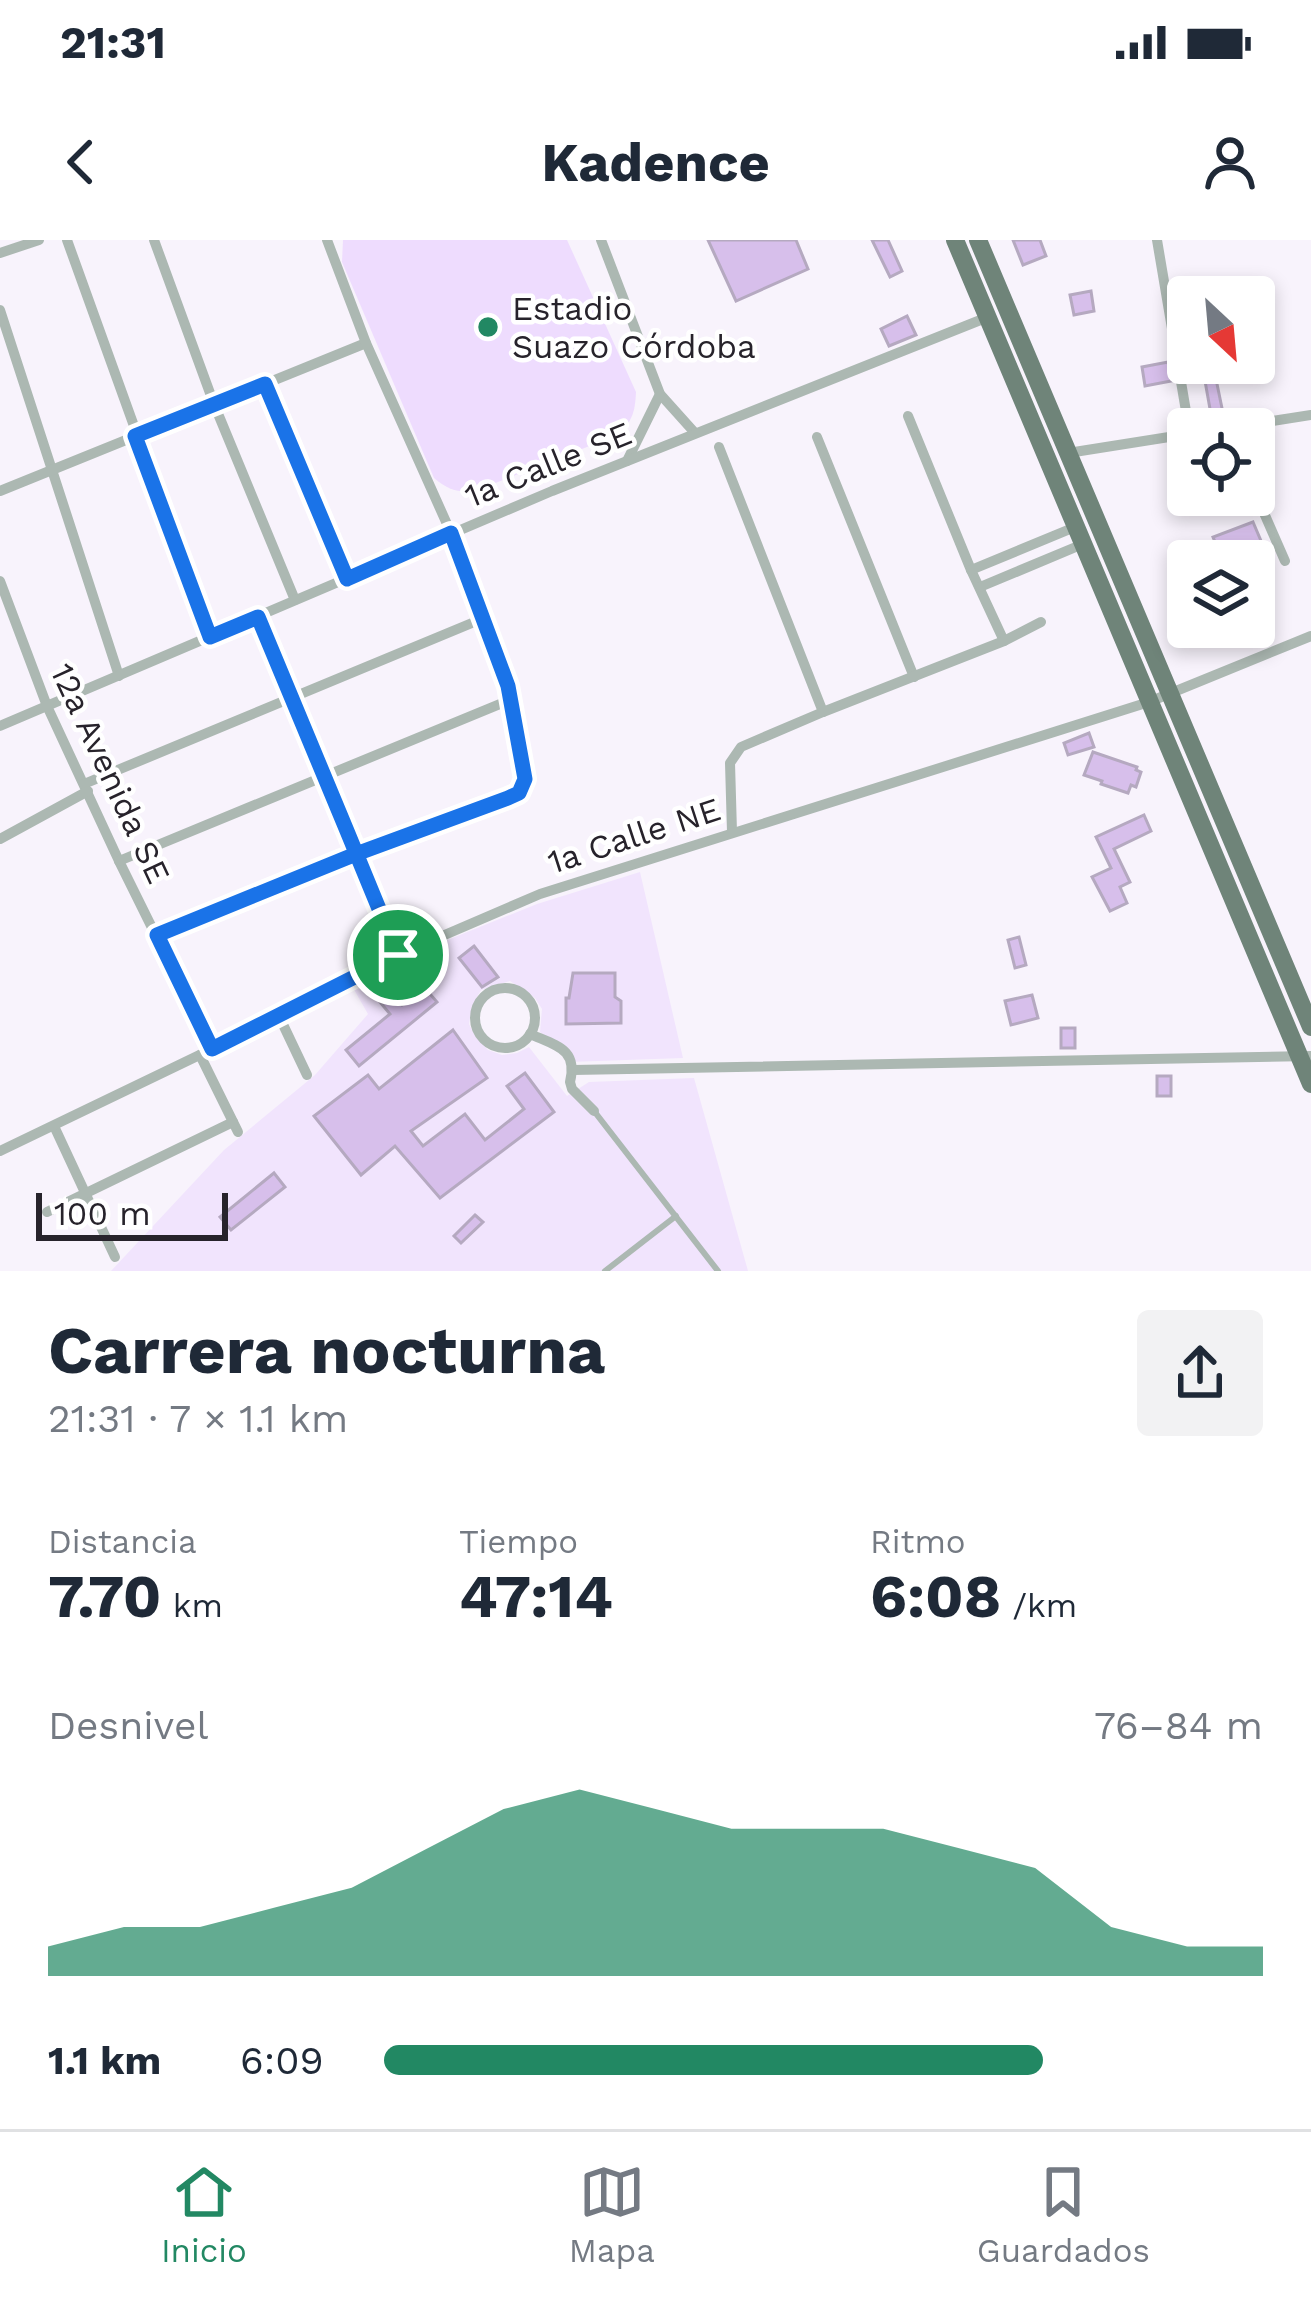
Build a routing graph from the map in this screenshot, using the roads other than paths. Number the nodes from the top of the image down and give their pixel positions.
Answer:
1 (39, 240) edge
2 (67, 240) edge
3 (154, 240) edge
4 (327, 240) edge
5 (601, 240) edge
6 (955, 240) edge
7 (978, 240) edge
8 (1156, 240) edge
9 (0, 253) edge
10 (0, 310) edge
11 (988, 317) junction
12 (366, 344) junction
13 (265, 384) junction
14 (661, 394) junction
15 (214, 404) junction
16 (1185, 408) edge
17 (1311, 415) edge
18 (908, 416) dead end
19 (1275, 421) edge
20 (695, 433) junction
21 (135, 436) junction
22 (1167, 436) edge
23 (817, 437) dead end
24 (719, 447) dead end
25 (1068, 453) junction
26 (627, 461) junction
27 (52, 470) junction
28 (0, 490) edge
29 (1266, 516) edge
30 (451, 533) junction
31 (1079, 535) junction
32 (1286, 561) dead end
33 (971, 570) junction
34 (347, 579) junction
35 (0, 581) edge
36 (980, 587) junction
37 (295, 600) junction
38 (258, 617) junction
39 (484, 618) junction
40 (1042, 622) dead end
41 (1311, 636) edge
42 (210, 637) junction
43 (1004, 641) junction
44 (119, 676) junction
45 (914, 677) junction
46 (292, 699) junction
47 (512, 699) junction
48 (1159, 699) junction
49 (47, 706) junction
50 (823, 712) junction
51 (0, 726) edge
52 (325, 777) junction
53 (86, 788) junction
54 (732, 832) junction
55 (0, 839) edge
56 (356, 854) junction
57 (119, 862) junction
58 (157, 935) junction
59 (398, 955) junction
60 (278, 1016) junction
61 (1311, 1027) edge
62 (530, 1034) junction
63 (206, 1052) junction
64 (1305, 1057) edge
65 (573, 1070) junction
66 (307, 1075) dead end
67 (1311, 1084) edge
68 (594, 1111) joint
69 (54, 1126) junction
70 (0, 1151) edge
71 (86, 1194) junction
72 (47, 1212) dead end
73 (676, 1216) junction
74 (116, 1257) dead end
75 (605, 1271) edge
76 (718, 1271) edge

1 - 9 street
2 - 21 street
3 - 15 street
4 - 12 street
5 - 14 street
6 - 11 main road
7 - 25 main road
8 - 16 street
10 - 27 street
11 - 20 street, 1a Calle SE
11 - 31 main road
12 - 13 street
12 - 30 street
13 - 15 street
13 - 34 street
14 - 20 street
14 - 26 street
15 - 21 street
15 - 37 street
17 - 19 street
18 - 33 street
20 - 26 street, 1a Calle SE
21 - 27 street
21 - 42 street
22 - 25 street
23 - 45 street
24 - 50 street
25 - 48 main road
26 - 30 street, 1a Calle SE
27 - 28 street
27 - 44 street
29 - 32 street
30 - 34 street, 1a Calle SE
30 - 39 street
31 - 33 street
31 - 36 street
31 - 48 main road
33 - 36 street
34 - 37 street, 1a Calle SE
35 - 49 street, 12a Avenida SE
36 - 43 street
37 - 38 street, 1a Calle SE
38 - 42 street, 1a Calle SE
38 - 46 street
39 - 46 street
39 - 47 street
40 - 43 street
41 - 48 street, 1a Calle NE
42 - 44 street, 1a Calle SE
43 - 45 street
44 - 49 street, 1a Calle SE
45 - 50 street
46 - 52 street
46 - 53 street
47 - 52 street
47 - 56 street
48 - 54 street, 1a Calle NE
48 - 61 main road
48 - 64 main road
49 - 51 street, 1a Calle SE
49 - 53 street, 12a Avenida SE
50 - 54 street
52 - 56 street
52 - 57 street
53 - 55 street
53 - 57 street, 12a Avenida SE
54 - 59 street, 1a Calle NE
56 - 58 street
56 - 59 street
57 - 58 street, 12a Avenida SE
58 - 63 street, 12a Avenida SE
59 - 60 street, 1a Calle NE
60 - 63 street, 1a Calle NE
60 - 66 street
62 - 62 street
62 - 65 street
63 - 69 street, 1a Calle NE
63 - 71 street, 12a Avenida SE
64 - 65 street
64 - 67 main road
65 - 68 street
68 - 73 lane
69 - 70 street, 1a Calle NE
69 - 71 street
71 - 72 street
71 - 74 street
73 - 75 lane
73 - 76 lane

